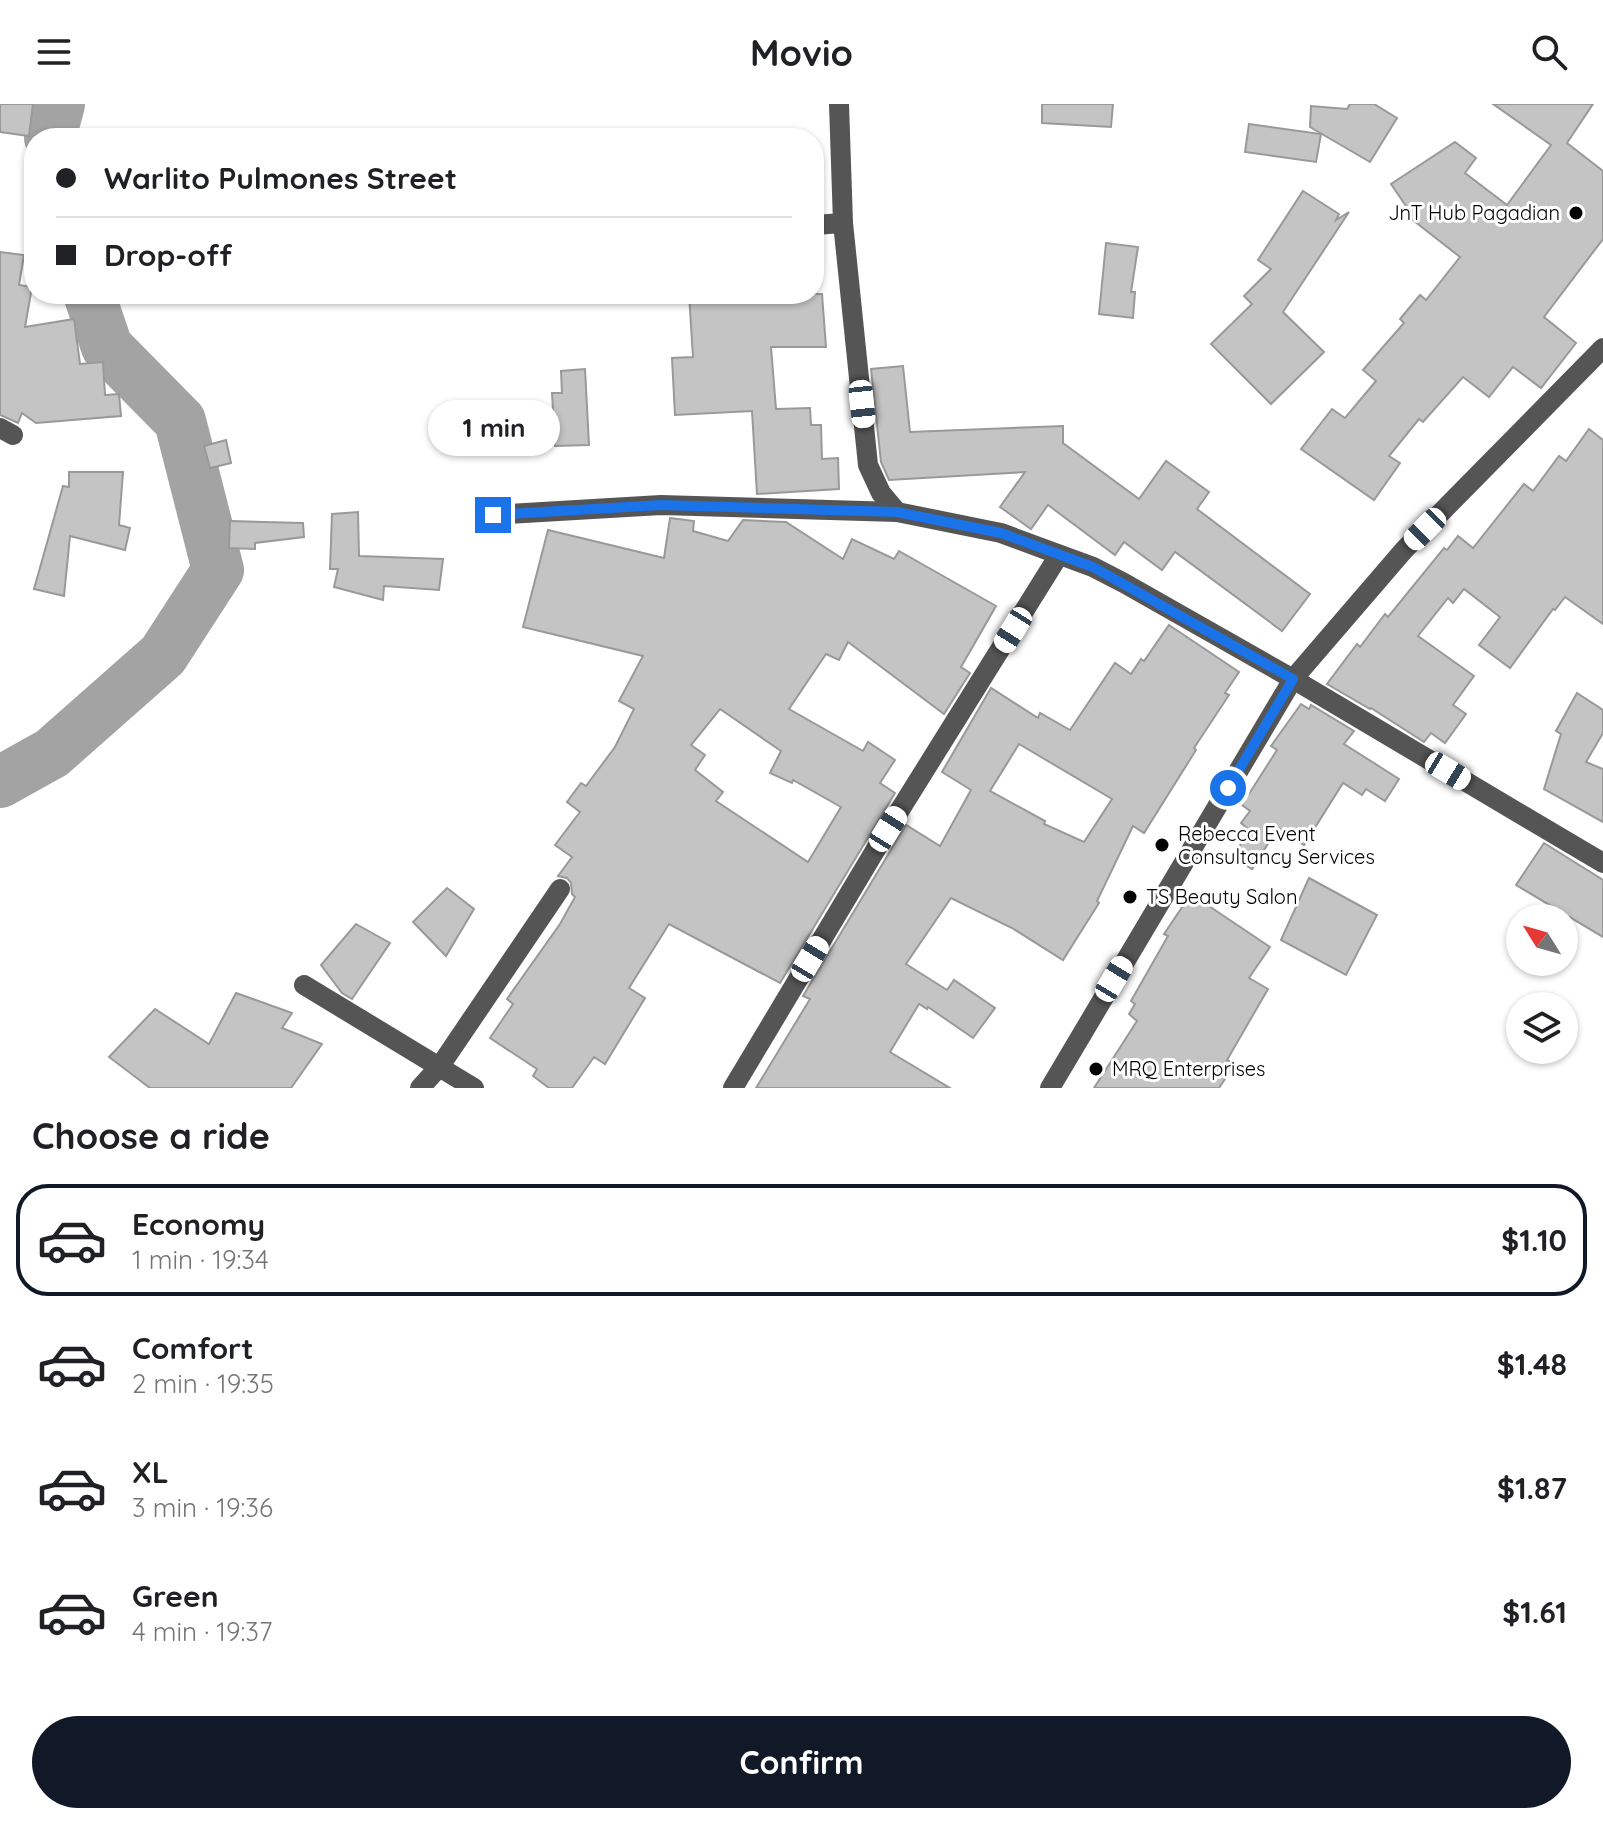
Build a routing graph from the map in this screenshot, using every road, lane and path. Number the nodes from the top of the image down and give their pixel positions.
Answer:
1 (839, 104) edge
2 (843, 223) junction
3 (824, 224) edge
4 (1603, 348) edge
5 (897, 512) junction
6 (493, 515) dead end
7 (1059, 555) junction
8 (1293, 679) junction
9 (1603, 863) edge
10 (560, 889) dead end
11 (304, 985) dead end
12 (440, 1066) junction
13 (420, 1088) edge
14 (474, 1088) edge
15 (733, 1088) edge
16 (1050, 1088) edge

1 - 2 street
2 - 3 street
2 - 5 street
4 - 8 street
5 - 6 street
5 - 7 street
7 - 8 street
7 - 15 street
8 - 9 street
8 - 16 street
10 - 12 street
11 - 12 street
12 - 13 street
12 - 14 street

